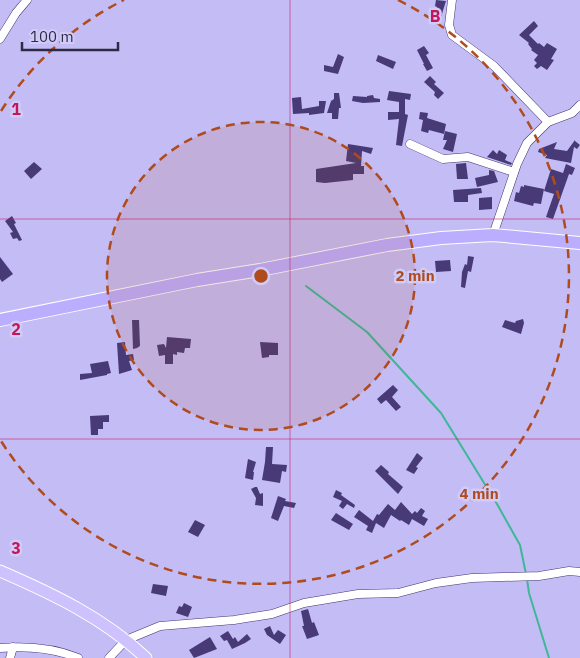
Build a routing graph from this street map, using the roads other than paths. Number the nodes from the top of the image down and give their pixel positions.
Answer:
1 (27, 0) edge
2 (452, 0) edge
3 (0, 39) edge
4 (580, 105) edge
5 (548, 122) junction
6 (410, 144) dead end
7 (514, 172) junction
8 (493, 236) junction
9 (580, 243) edge
10 (2, 318) edge
11 (0, 571) edge
12 (580, 572) edge
13 (126, 640) junction
14 (13, 647) junction
15 (0, 648) edge
16 (10, 658) edge
17 (78, 658) edge
18 (109, 658) edge
19 (146, 658) edge

1 - 3 street
2 - 5 street
4 - 5 street
5 - 7 street
6 - 7 street
7 - 8 street
8 - 9 highway
8 - 10 highway
11 - 13 main road
12 - 13 street
13 - 18 street
13 - 19 main road
14 - 15 street
14 - 16 street
14 - 17 street

